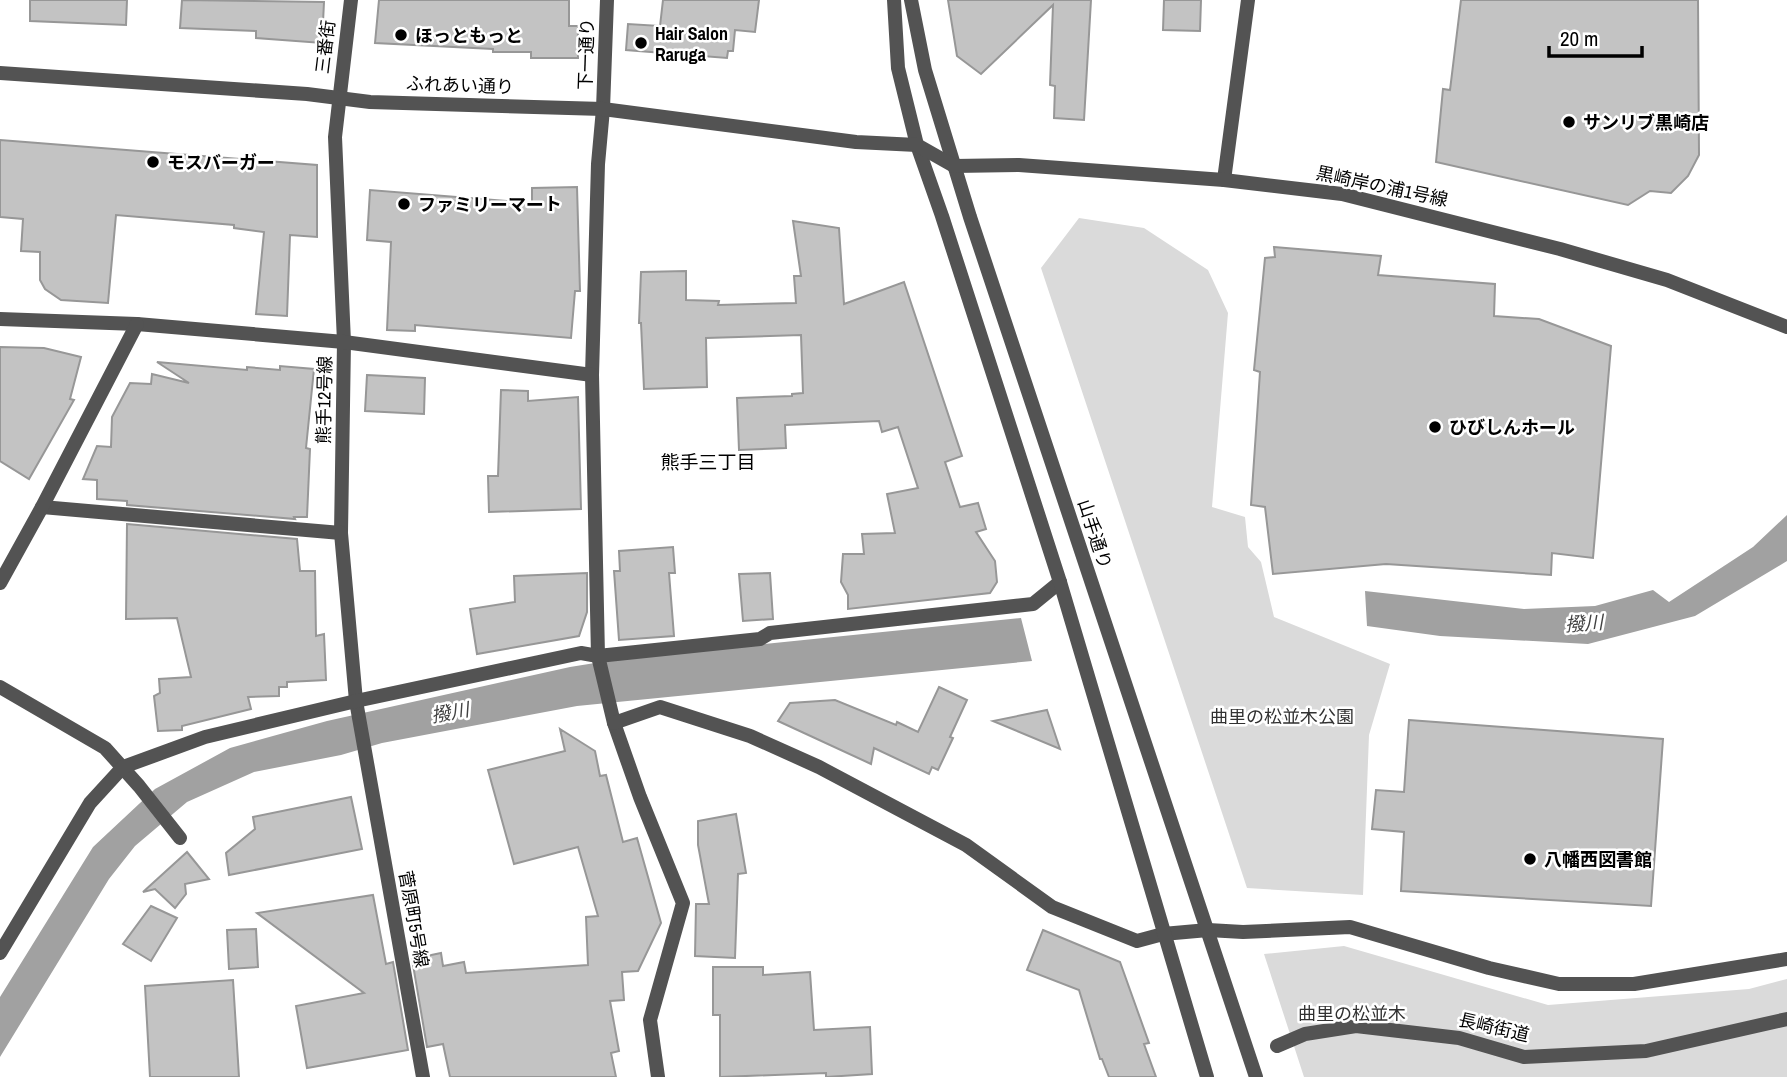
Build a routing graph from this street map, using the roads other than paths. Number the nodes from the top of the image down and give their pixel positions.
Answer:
1 (351, 0) edge
2 (607, 0) edge
3 (894, 0) edge
4 (911, 0) edge
5 (1248, 0) edge
6 (0, 73) edge
7 (338, 99) junction
8 (603, 109) junction
9 (917, 145) junction
10 (954, 166) junction
11 (1224, 180) junction
12 (0, 318) edge
13 (137, 324) junction
14 (1787, 327) edge
15 (344, 342) junction
16 (592, 374) junction
17 (42, 507) junction
18 (341, 533) junction
19 (1060, 582) junction
20 (0, 583) edge
21 (598, 656) junction
22 (0, 687) edge
23 (356, 701) junction
24 (614, 723) junction
25 (123, 767) junction
26 (180, 838) dead end
27 (1208, 930) junction
28 (1163, 934) junction
29 (0, 953) edge
30 (1787, 959) edge
31 (1787, 1019) edge
32 (1277, 1046) dead end
33 (423, 1077) edge
34 (657, 1077) edge
35 (1207, 1077) edge
36 (1256, 1077) edge

1 - 7 street, 三番街
2 - 8 street, 下一通り
3 - 9 street
4 - 10 street, 山手通り
5 - 11 street
6 - 7 street, ふれあい通り
7 - 8 street, ふれあい通り
7 - 15 street, 熊手12号線
8 - 9 street, ふれあい通り
8 - 16 street, 下一通り
9 - 10 street
9 - 19 street
10 - 11 street, 黒崎岸の浦1号線
10 - 27 street, 山手通り
11 - 14 street, 黒崎岸の浦1号線
12 - 13 street
13 - 15 street
13 - 17 street
15 - 16 street
15 - 18 street, 熊手12号線
16 - 21 street, 下一通り
17 - 18 street
17 - 20 street
18 - 23 street, 熊手12号線
19 - 21 street
19 - 28 street
21 - 23 street
21 - 24 street, 下一通り
22 - 25 street
23 - 25 street
23 - 33 street, 菅原町5号線
24 - 28 street
24 - 34 street, 下一通り
25 - 26 street
25 - 29 street
27 - 28 street
27 - 30 street
27 - 36 street, 山手通り
28 - 35 street
31 - 32 street, 長崎街道

